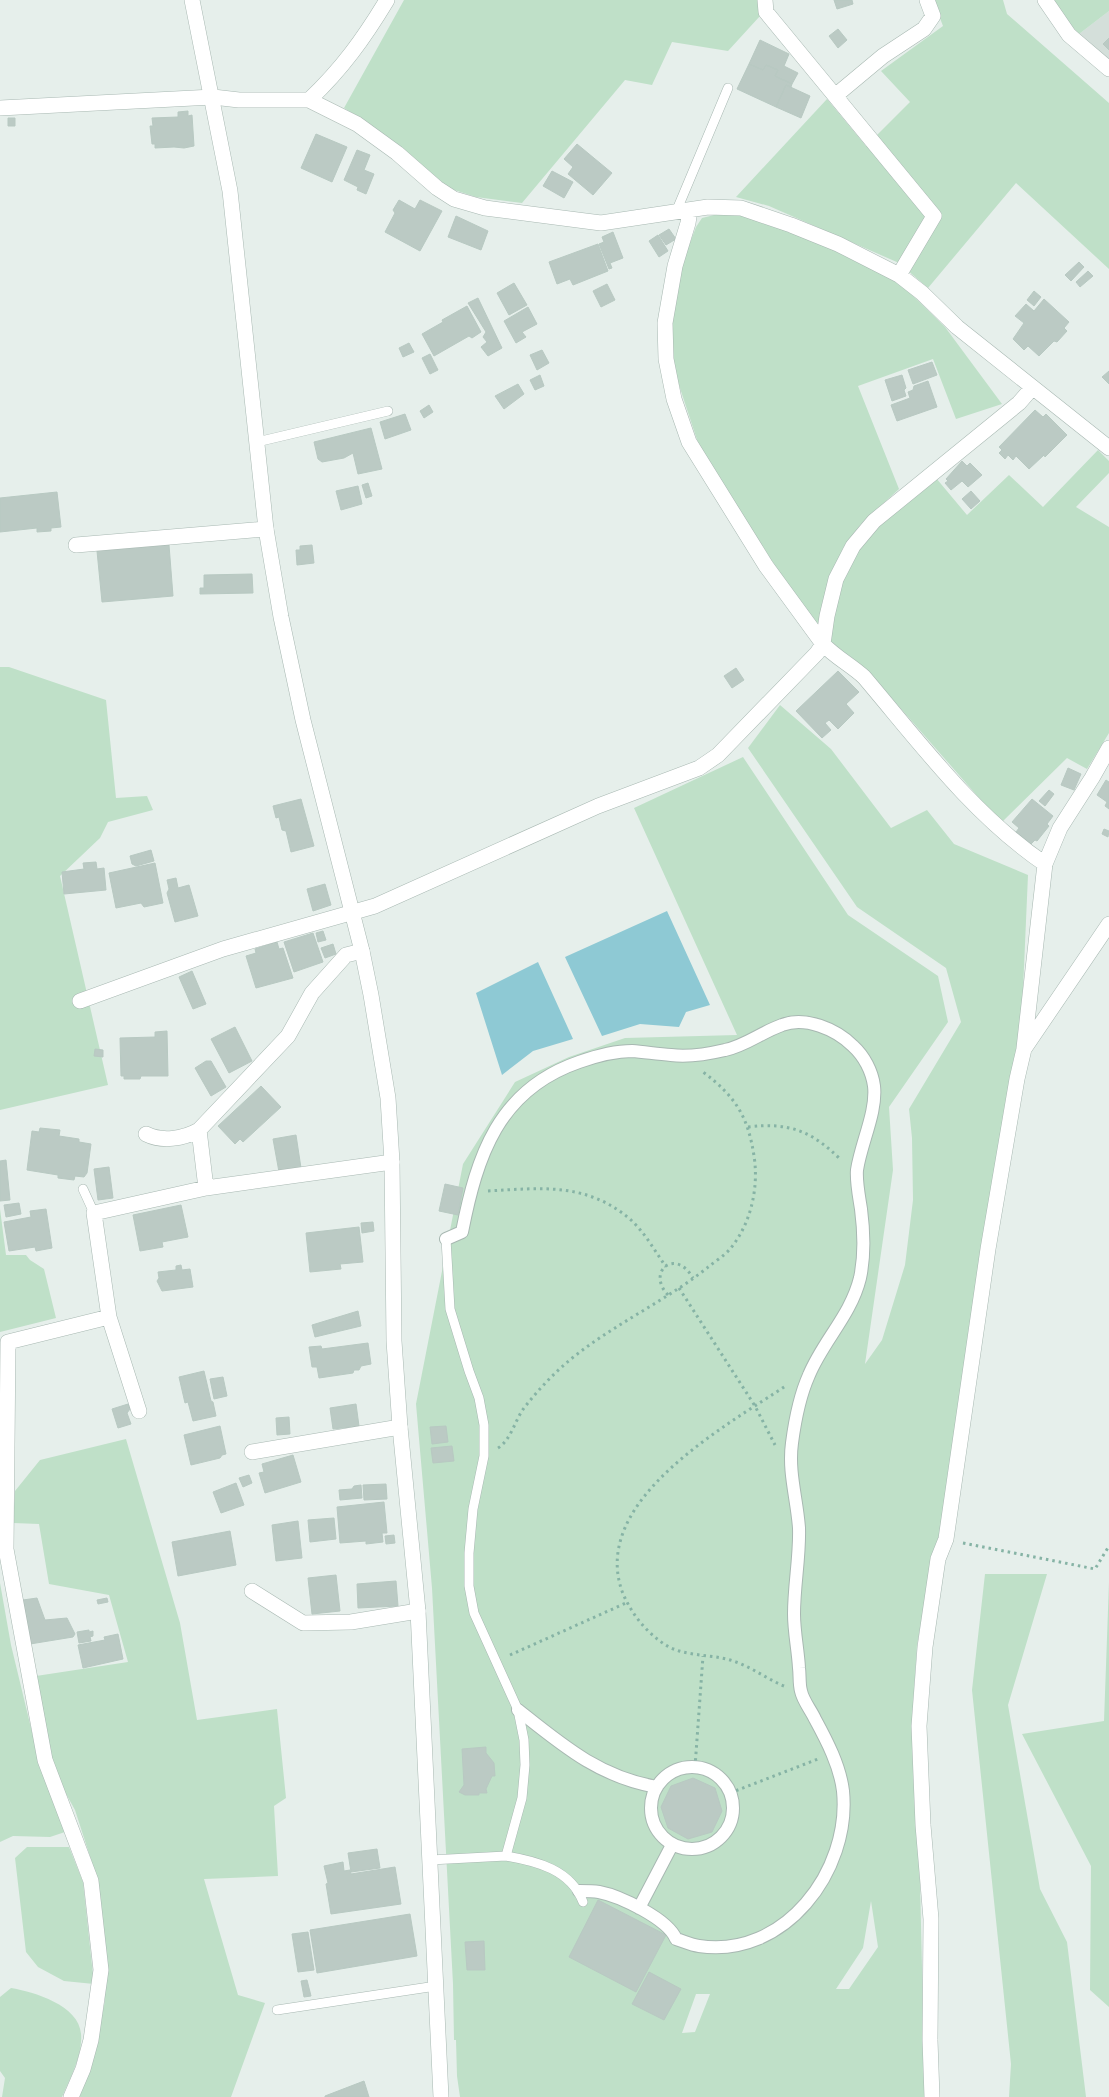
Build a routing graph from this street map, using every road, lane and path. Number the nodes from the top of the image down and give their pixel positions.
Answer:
1 (192, 0) edge
2 (388, 0) edge
3 (765, 0) edge
4 (927, 0) edge
5 (1045, 0) edge
6 (1109, 69) edge
7 (728, 88) dead end
8 (835, 96) junction
9 (213, 98) junction
10 (309, 100) junction
11 (0, 108) edge
12 (683, 211) junction
13 (899, 275) junction
14 (1032, 388) junction
15 (388, 411) dead end
16 (257, 442) junction
17 (1109, 448) edge
18 (266, 529) junction
19 (76, 545) dead end
20 (823, 644) junction
21 (1109, 748) edge
22 (1045, 864) junction
23 (351, 912) junction
24 (1109, 924) edge
25 (362, 951) junction
26 (80, 1001) dead end
27 (1024, 1049) junction
28 (675, 1056) junction
29 (748, 1127) junction
30 (199, 1130) junction
31 (146, 1134) dead end
32 (392, 1162) junction
33 (856, 1174) junction
34 (206, 1188) junction
35 (83, 1189) dead end
36 (470, 1191) junction
37 (94, 1213) junction
38 (446, 1239) joint
39 (666, 1267) junction
40 (693, 1278) junction
41 (679, 1288) junction
42 (668, 1295) junction
43 (110, 1317) junction
44 (4, 1342) edge
45 (809, 1374) junction
46 (756, 1406) junction
47 (139, 1412) dead end
48 (400, 1427) junction
49 (252, 1452) dead end
50 (484, 1456) junction
51 (790, 1465) junction
52 (946, 1539) junction
53 (1109, 1546) edge
54 (252, 1591) dead end
55 (626, 1603) junction
56 (418, 1611) junction
57 (703, 1656) junction
58 (496, 1662) junction
59 (801, 1692) junction
60 (518, 1710) junction
61 (832, 1754) junction
62 (695, 1767) junction
63 (657, 1787) junction
64 (730, 1794) junction
65 (672, 1845) junction
66 (506, 1856) junction
67 (430, 1860) junction
68 (581, 1896) joint
69 (640, 1908) junction
70 (436, 1986) junction
71 (277, 2010) dead end
72 (71, 2097) edge
73 (440, 2097) edge
74 (932, 2097) edge

1 - 9 street
2 - 10 street
3 - 8 street
4 - 8 street
5 - 6 street
7 - 12 lane
8 - 13 street
9 - 10 street
9 - 11 street
9 - 16 street
10 - 12 street
12 - 13 street
12 - 20 street
13 - 14 street
14 - 17 street
14 - 20 street
15 - 16 lane
16 - 18 street
18 - 19 street
18 - 23 street
20 - 22 street
20 - 23 street
21 - 22 street
22 - 27 street
23 - 25 street
23 - 26 street
24 - 27 street
25 - 30 street
25 - 32 street
27 - 52 street
28 - 29 path
28 - 33 street
28 - 36 street
29 - 33 path
29 - 40 path
30 - 31 street
30 - 34 street
32 - 34 street
32 - 48 street
33 - 45 street
34 - 37 street
35 - 37 lane
36 - 38 street
36 - 39 path
37 - 43 street
38 - 50 lane
39 - 40 path
39 - 42 path
40 - 41 path
41 - 42 path
41 - 46 path
42 - 50 path
43 - 44 street
43 - 47 street
44 - 72 street
45 - 46 path
45 - 51 street
46 - 51 path
46 - 55 path
48 - 49 street
48 - 56 street
50 - 58 lane
51 - 59 street
52 - 53 path
52 - 74 street
54 - 56 street
55 - 57 path
55 - 58 path
56 - 67 street
57 - 59 path
57 - 62 path
58 - 60 lane
59 - 61 street
60 - 63 street
60 - 66 lane
61 - 64 path
61 - 69 street
62 - 63 street
62 - 64 street
63 - 65 street
64 - 65 street
65 - 69 street
66 - 67 lane
66 - 68 lane
67 - 70 street
68 - 69 street
70 - 71 lane
70 - 73 street

